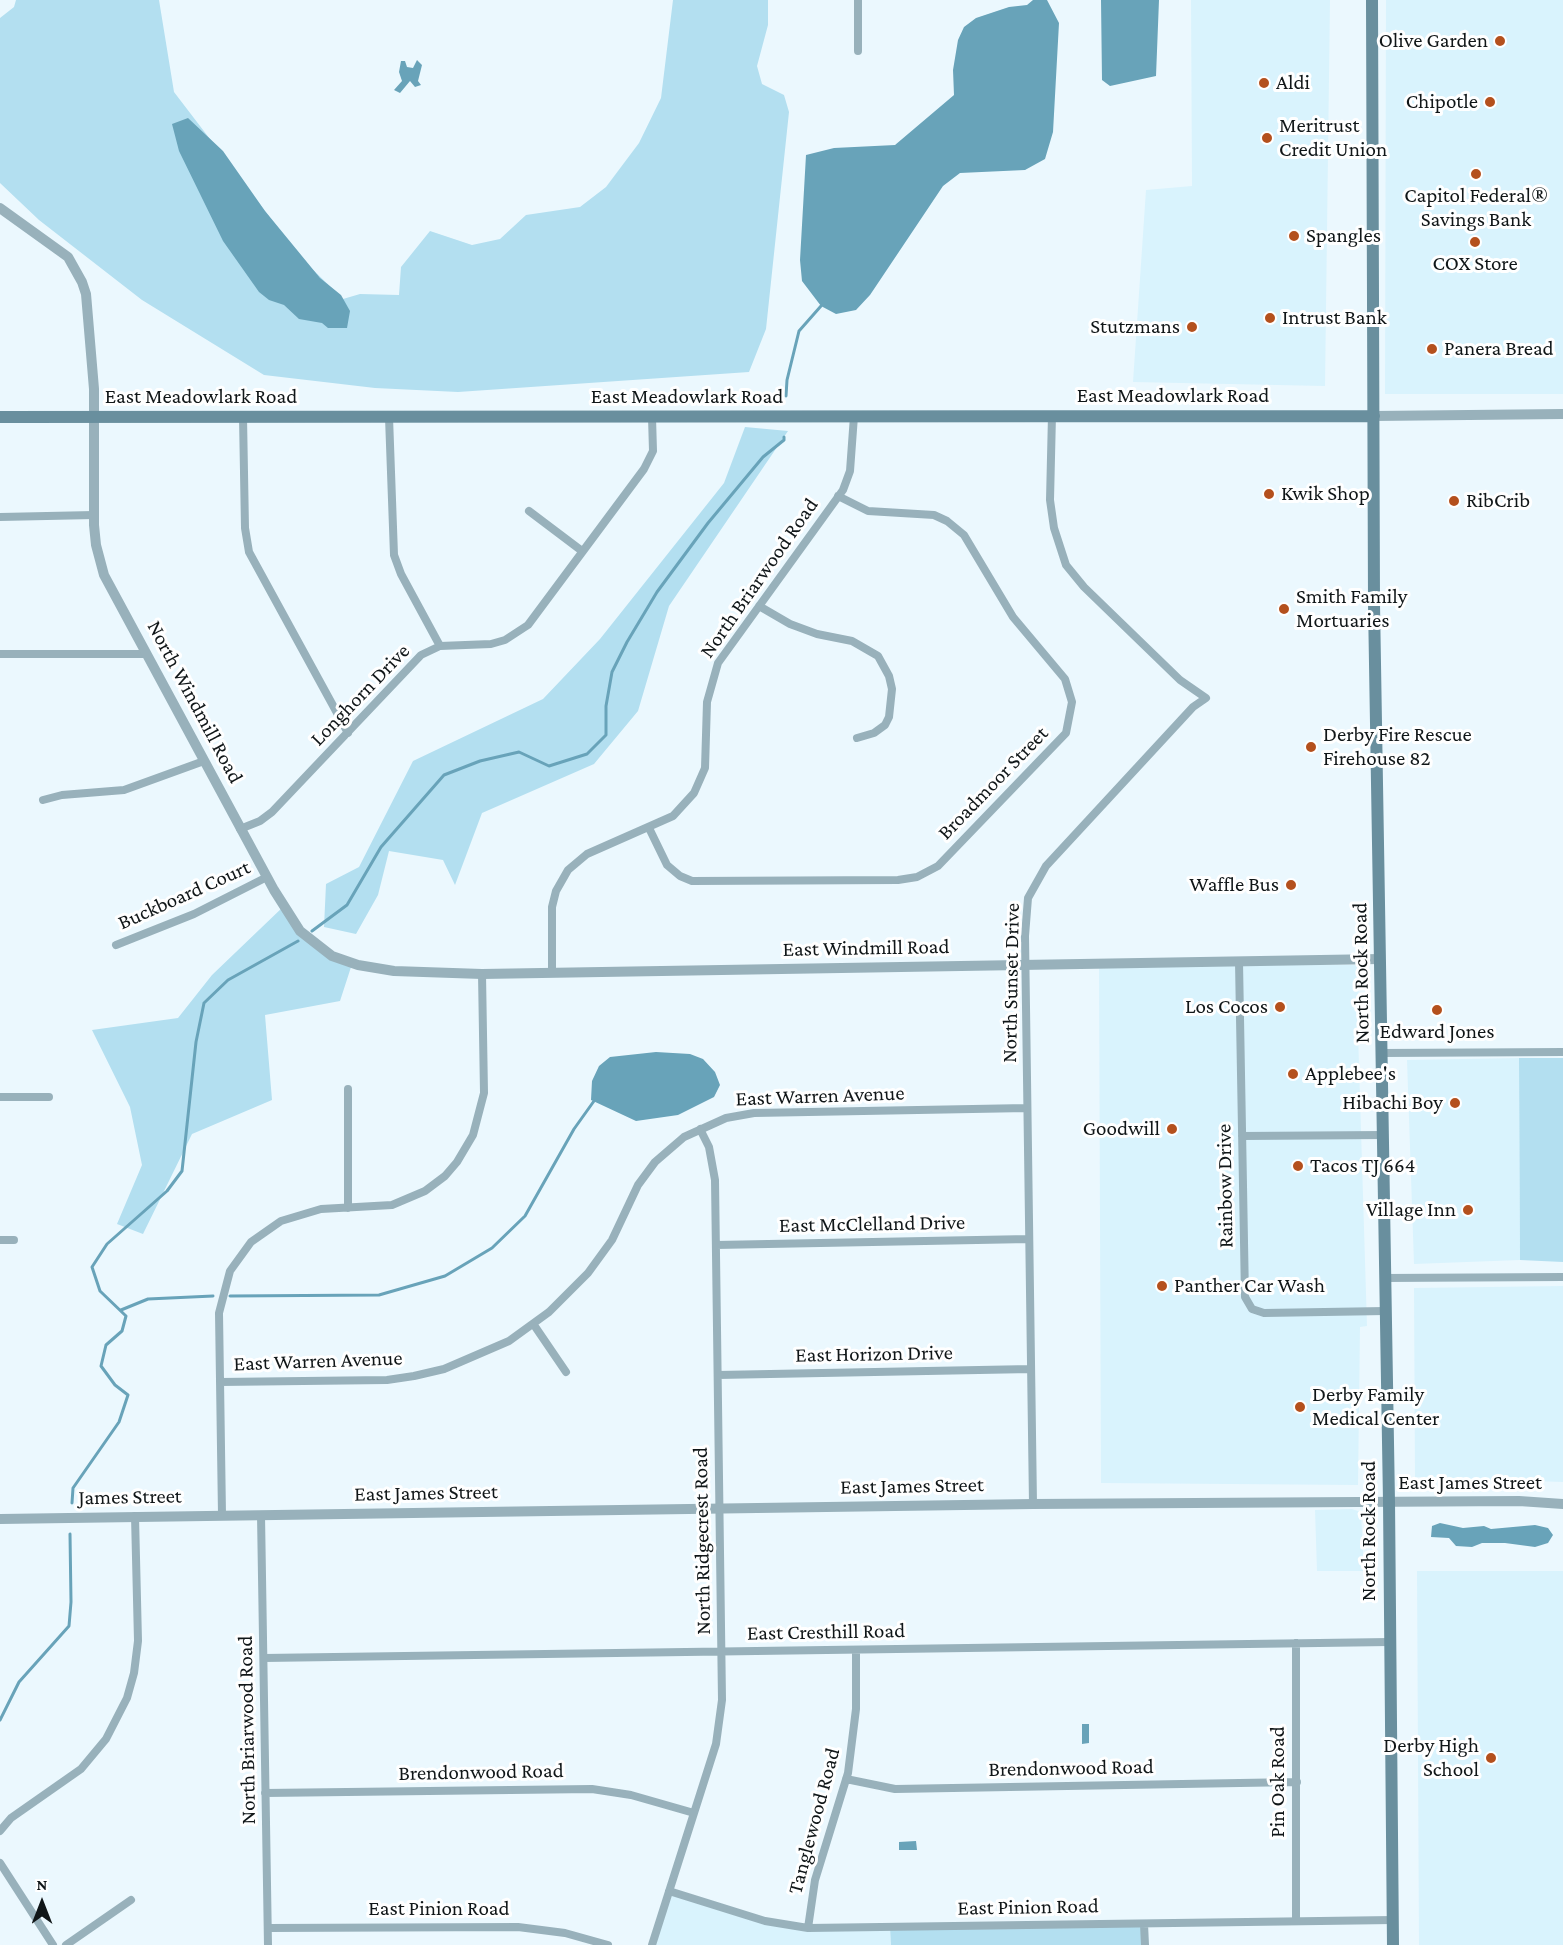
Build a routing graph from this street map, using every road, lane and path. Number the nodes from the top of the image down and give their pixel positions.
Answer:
1 (858, 0) edge
2 (1372, 0) edge
3 (858, 51) dead end
4 (0, 208) edge
5 (1563, 414) edge
6 (1052, 415) junction
7 (854, 416) junction
8 (1374, 416) junction
9 (0, 417) edge
10 (94, 417) junction
11 (243, 417) junction
12 (389, 417) junction
13 (652, 417) junction
14 (838, 496) junction
15 (529, 510) dead end
16 (94, 515) junction
17 (0, 517) edge
18 (582, 551) junction
19 (759, 606) junction
20 (440, 646) junction
21 (0, 654) edge
22 (146, 654) junction
23 (348, 733) junction
24 (857, 738) dead end
25 (204, 761) junction
26 (43, 800) dead end
27 (649, 828) junction
28 (240, 829) junction
29 (267, 877) junction
30 (116, 945) dead end
31 (1380, 959) junction
32 (1239, 962) junction
33 (352, 964) joint
34 (1026, 966) junction
35 (552, 972) junction
36 (482, 974) junction
37 (1563, 1052) edge
38 (1382, 1053) junction
39 (348, 1089) dead end
40 (0, 1097) edge
41 (49, 1097) dead end
42 (1027, 1108) junction
43 (700, 1130) junction
44 (1383, 1135) junction
45 (1242, 1136) junction
46 (348, 1208) junction
47 (1029, 1239) junction
48 (0, 1240) edge
49 (14, 1240) dead end
50 (716, 1245) junction
51 (1563, 1277) edge
52 (1384, 1278) junction
53 (1385, 1311) junction
54 (534, 1325) junction
55 (1031, 1369) junction
56 (566, 1372) dead end
57 (718, 1375) junction
58 (220, 1382) junction
59 (1389, 1502) junction
60 (1033, 1504) junction
61 (1563, 1504) edge
62 (720, 1509) junction
63 (222, 1515) junction
64 (261, 1515) junction
65 (135, 1516) junction
66 (0, 1519) edge
67 (1389, 1642) junction
68 (1296, 1644) junction
69 (856, 1650) junction
70 (722, 1652) junction
71 (264, 1658) junction
72 (846, 1779) junction
73 (1297, 1782) junction
74 (266, 1793) junction
75 (694, 1813) junction
76 (0, 1831) edge
77 (0, 1863) edge
78 (669, 1891) junction
79 (131, 1900) dead end
80 (1393, 1920) junction
81 (1296, 1921) junction
82 (1144, 1924) junction
83 (267, 1928) junction
84 (808, 1928) junction
85 (53, 1945) edge
86 (66, 1945) edge
87 (268, 1945) edge
88 (608, 1945) edge
89 (652, 1945) edge
90 (1144, 1945) edge
91 (1393, 1945) edge

1 - 3 street
2 - 8 main road, North Rock Road
4 - 10 street, North Windmill Road
5 - 8 street
6 - 7 main road, East Meadowlark Road
6 - 8 main road, East Meadowlark Road
6 - 34 street, North Sunset Drive
7 - 13 main road, East Meadowlark Road
7 - 14 street, North Briarwood Road
8 - 31 main road, North Rock Road
9 - 10 main road, East Meadowlark Road
10 - 11 main road, East Meadowlark Road
10 - 16 street, North Windmill Road
11 - 12 main road, East Meadowlark Road
11 - 23 street
12 - 13 main road, East Meadowlark Road
12 - 20 street
13 - 18 street, Longhorn Drive
14 - 19 street, North Briarwood Road
14 - 27 street, Broadmoor Street
15 - 18 street
16 - 17 street
16 - 22 street, North Windmill Road
18 - 20 street, Longhorn Drive
19 - 24 street
19 - 27 street, North Briarwood Road
20 - 23 street, Longhorn Drive
21 - 22 street
22 - 25 street, North Windmill Road
23 - 28 street, Longhorn Drive
25 - 26 street
25 - 28 street, North Windmill Road
27 - 35 street, North Briarwood Road
28 - 29 street, North Windmill Road
29 - 30 street, Buckboard Court
29 - 33 street, North Windmill Road
31 - 32 street, East Windmill Road
31 - 38 main road, North Rock Road
32 - 34 street, East Windmill Road
32 - 45 street, Rainbow Drive
33 - 36 street, East Windmill Road
34 - 35 street, East Windmill Road
34 - 42 street, North Sunset Drive
35 - 36 street, East Windmill Road
36 - 46 street
37 - 38 street
38 - 44 main road, North Rock Road
39 - 46 street
40 - 41 street
42 - 43 street, East Warren Avenue
42 - 47 street, North Sunset Drive
43 - 50 street, North Ridgecrest Road
43 - 54 street, East Warren Avenue
44 - 45 street
44 - 52 main road, North Rock Road
45 - 53 street, Rainbow Drive
46 - 58 street
47 - 50 street, East McClelland Drive
47 - 55 street, North Sunset Drive
48 - 49 street
50 - 57 street, North Ridgecrest Road
51 - 52 street
52 - 53 main road, North Rock Road
53 - 59 main road, North Rock Road
54 - 56 street
54 - 58 street, East Warren Avenue
55 - 57 street, East Horizon Drive
55 - 60 street, North Sunset Drive
57 - 62 street, North Ridgecrest Road
58 - 63 street
59 - 60 street, East James Street
59 - 61 street, East James Street
59 - 67 main road, North Rock Road
60 - 62 street, East James Street
62 - 64 street, East James Street
62 - 70 street, North Ridgecrest Road
63 - 64 street, James Street
63 - 65 street, James Street
64 - 71 street, North Briarwood Road
65 - 66 street, James Street
65 - 76 street
67 - 68 street, East Cresthill Road
67 - 80 main road, North Rock Road
68 - 69 street, East Cresthill Road
68 - 73 street, Pin Oak Road
69 - 70 street, East Cresthill Road
69 - 72 street, Tanglewood Road
70 - 71 street, East Cresthill Road
70 - 75 street, North Ridgecrest Road
71 - 74 street, North Briarwood Road
72 - 73 street, Brendonwood Road
72 - 84 street, Tanglewood Road
73 - 81 street, Pin Oak Road
74 - 75 street, Brendonwood Road
74 - 83 street, North Briarwood Road
75 - 78 street, North Ridgecrest Road
77 - 85 street
78 - 84 street, East Pinion Road
78 - 89 street, North Ridgecrest Road
79 - 86 street
80 - 81 street, East Pinion Road
80 - 91 main road, North Rock Road
81 - 82 street, East Pinion Road
82 - 84 street, East Pinion Road
82 - 90 street
83 - 87 street, North Briarwood Road
83 - 88 street, East Pinion Road

